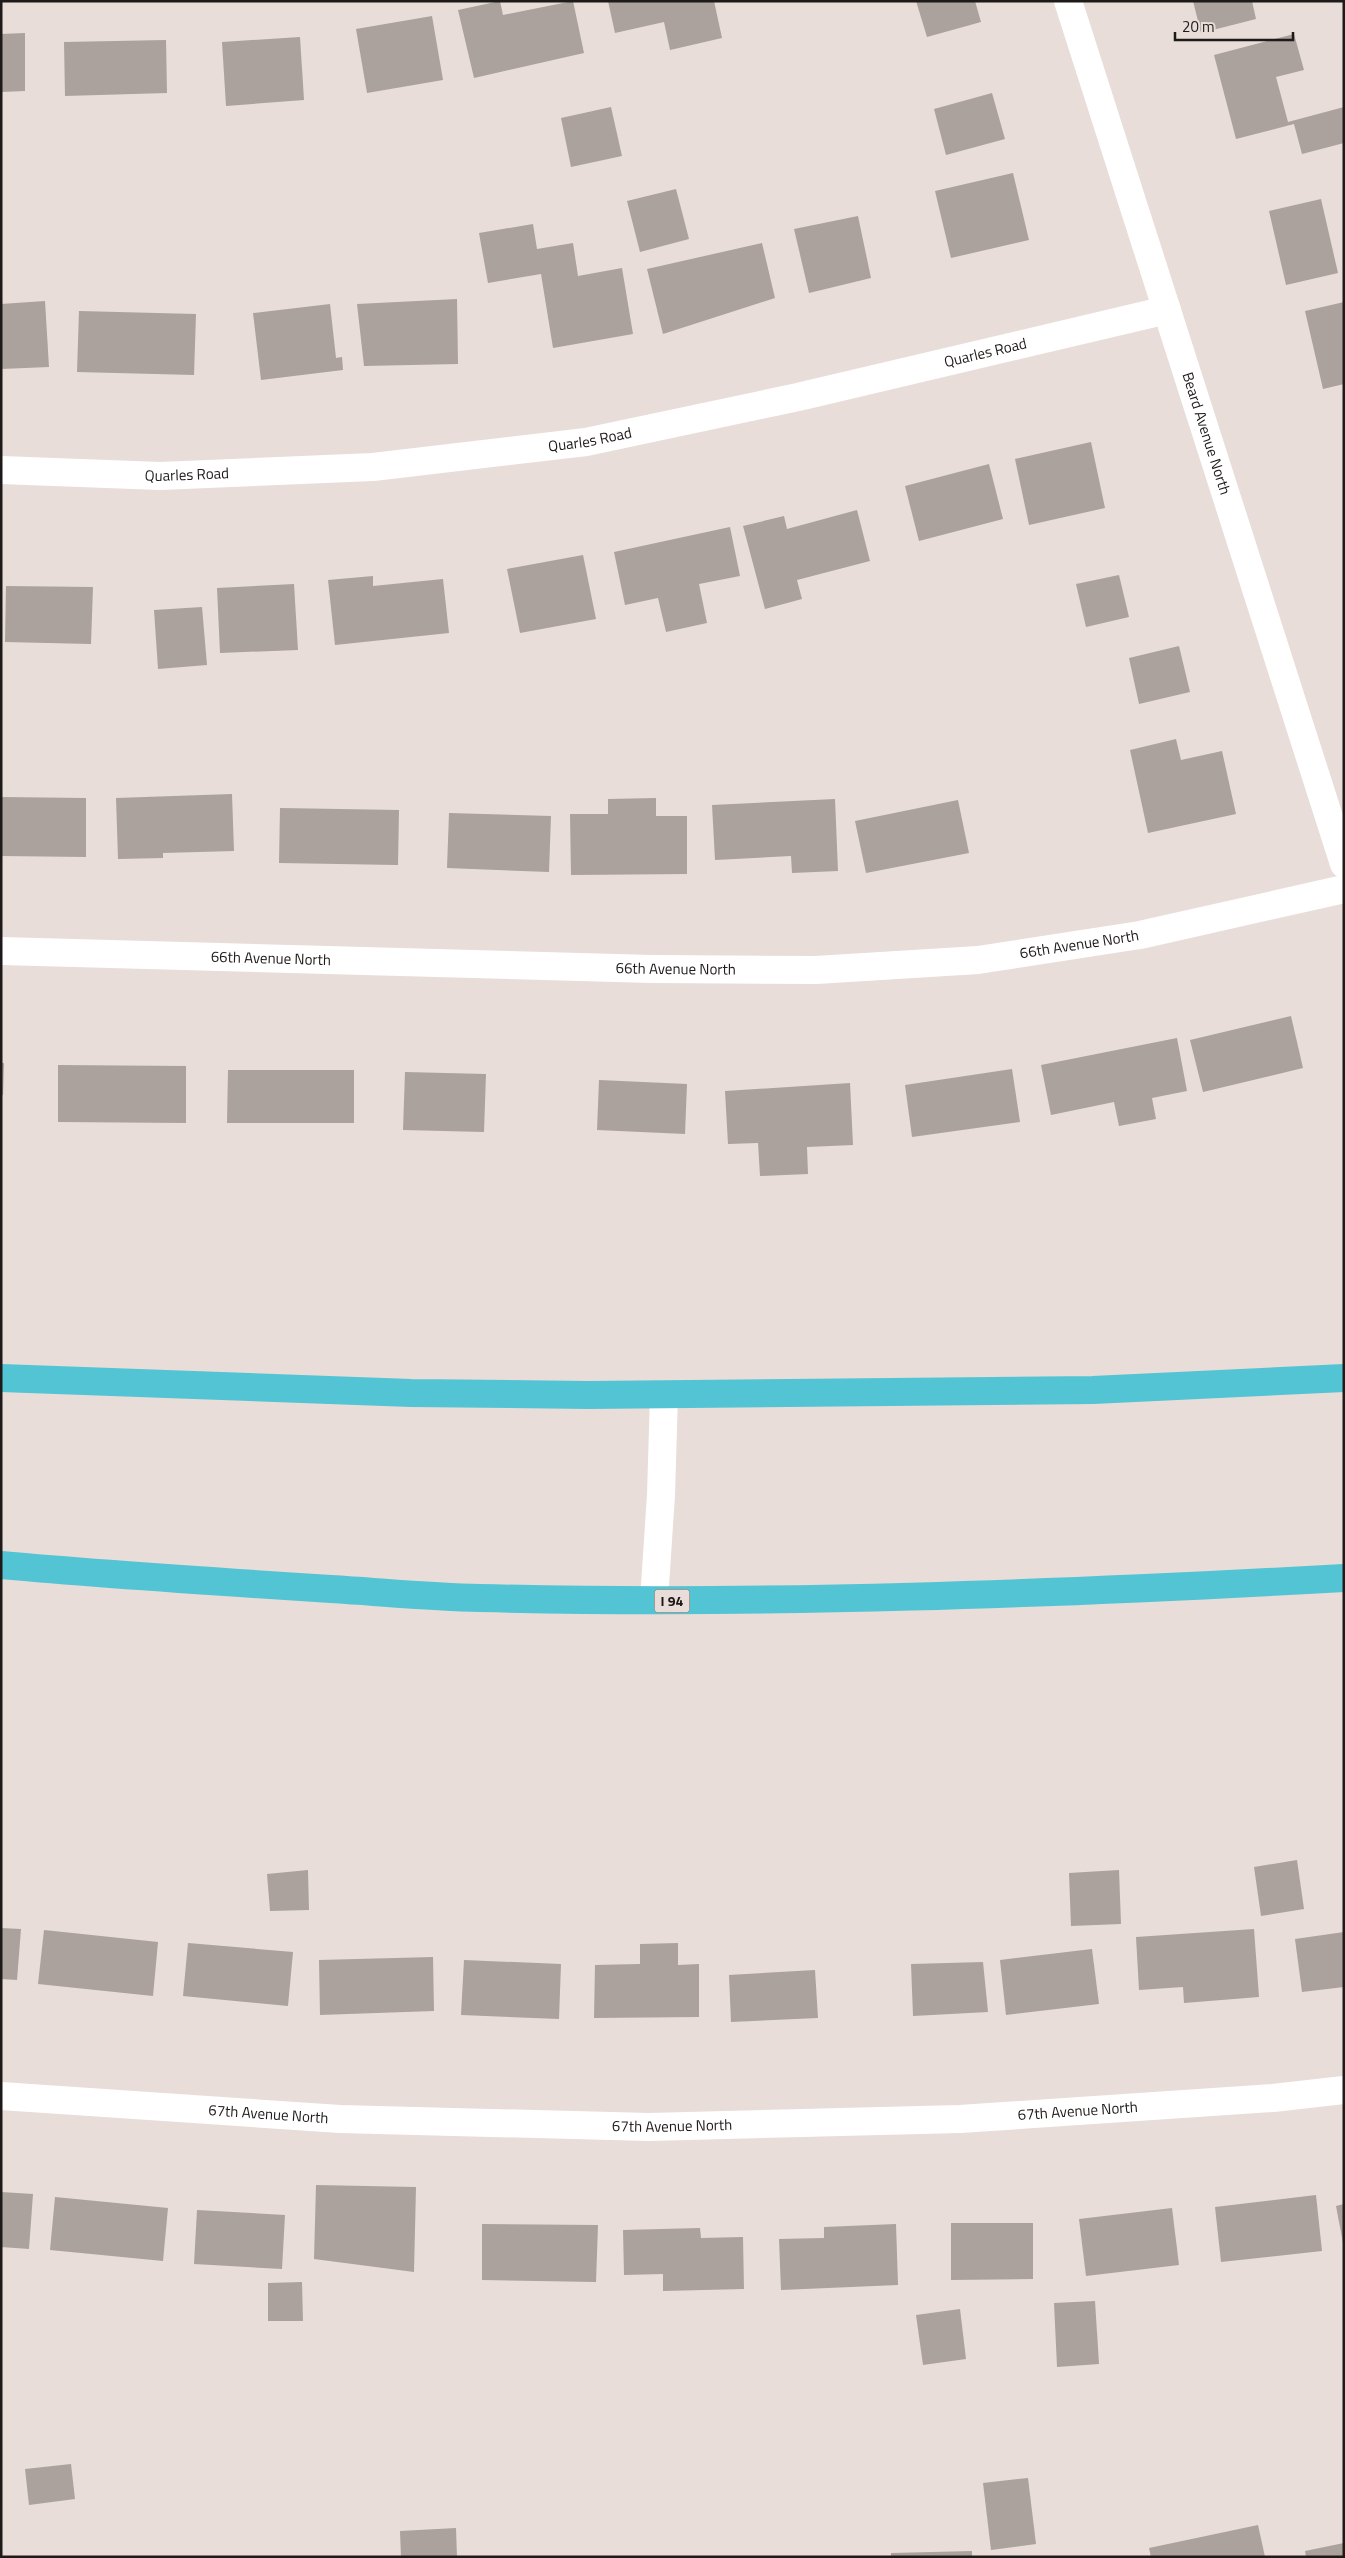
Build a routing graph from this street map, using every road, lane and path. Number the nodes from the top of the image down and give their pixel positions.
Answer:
1 (1068, 1) edge
2 (1167, 310) junction
3 (1, 470) edge
4 (1344, 864) edge
5 (1344, 889) edge
6 (1, 951) edge
7 (1, 1378) edge
8 (1344, 1378) edge
9 (664, 1395) junction
10 (1, 1565) edge
11 (1344, 1578) edge
12 (654, 1600) junction
13 (1344, 2090) edge
14 (1, 2096) edge

1 - 2 street, Beard Avenue North
2 - 3 street, Quarles Road
2 - 4 street, Beard Avenue North
5 - 6 street, 66th Avenue North
7 - 9 highway
8 - 9 highway
9 - 12 street
10 - 12 highway, I 94
11 - 12 highway, I 94
13 - 14 street, 67th Avenue North

